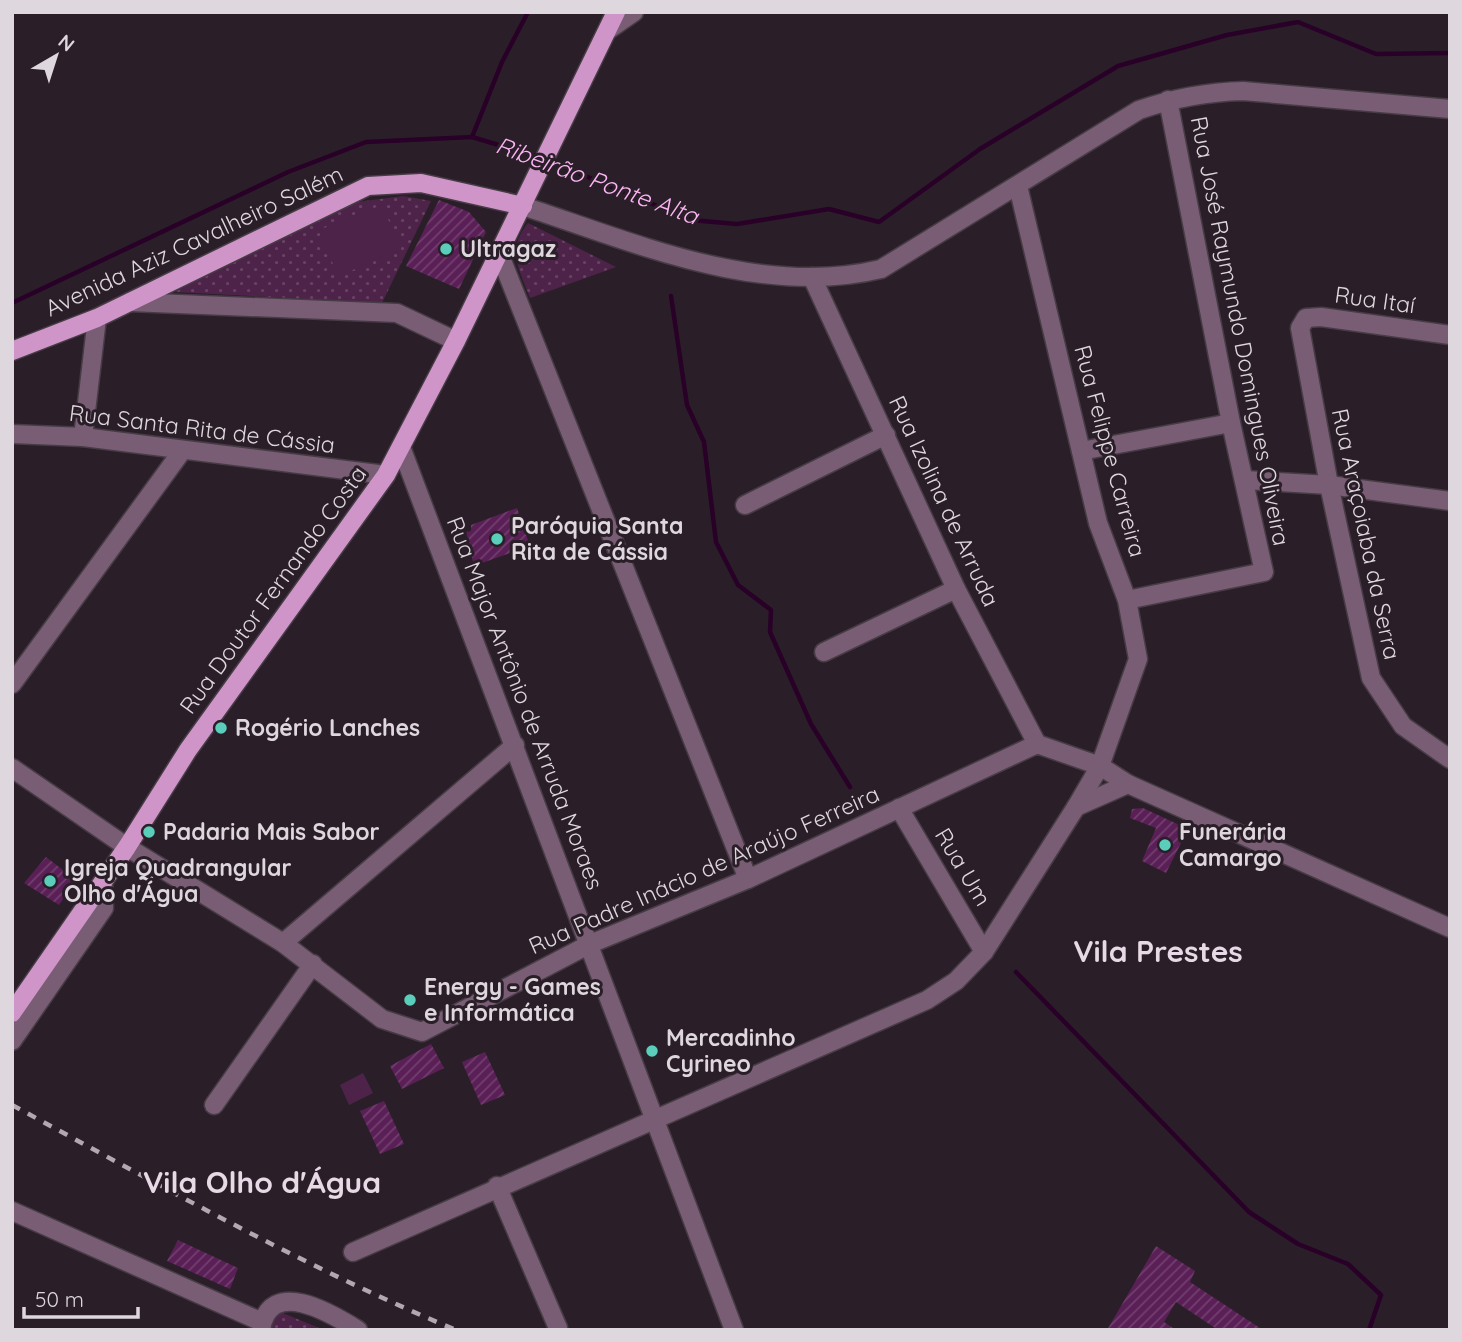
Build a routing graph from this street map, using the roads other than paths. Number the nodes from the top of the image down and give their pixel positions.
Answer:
1 (616, 12) edge
2 (634, 12) edge
3 (608, 30) junction
4 (1168, 100) junction
5 (1450, 109) edge
6 (1018, 186) junction
7 (523, 206) junction
8 (499, 253) junction
9 (812, 277) junction
10 (130, 302) junction
11 (97, 318) junction
12 (1300, 328) joint
13 (1450, 335) edge
14 (456, 341) junction
15 (12, 351) edge
16 (1231, 423) junction
17 (12, 434) edge
18 (886, 435) junction
19 (83, 438) junction
20 (401, 447) junction
21 (181, 451) junction
22 (1081, 451) junction
23 (386, 475) junction
24 (1245, 480) junction
25 (1329, 485) junction
26 (1450, 501) edge
27 (745, 505) dead end
28 (956, 589) junction
29 (1127, 600) junction
30 (824, 652) dead end
31 (12, 684) edge
32 (1037, 744) junction
33 (515, 745) junction
34 (1450, 760) edge
35 (1100, 766) junction
36 (12, 768) edge
37 (1128, 784) junction
38 (1076, 807) junction
39 (899, 808) junction
40 (127, 847) junction
41 (748, 879) junction
42 (103, 882) junction
43 (1450, 929) edge
44 (283, 943) junction
45 (590, 944) junction
46 (984, 952) junction
47 (313, 964) junction
48 (12, 1013) edge
49 (12, 1041) edge
50 (214, 1105) dead end
51 (654, 1118) junction
52 (497, 1186) junction
53 (12, 1211) edge
54 (353, 1251) dead end
55 (262, 1326) edge
56 (558, 1328) dead end
57 (358, 1330) edge
58 (734, 1330) edge

1 - 3 main road, Rua Doutor Fernando Costa
2 - 3 street
3 - 7 main road, Rua Doutor Fernando Costa
4 - 5 street
4 - 6 street
4 - 16 street, Rua José Raymundo Domingues Oliveira
6 - 9 street
6 - 22 street, Rua Felippe Carreira
7 - 8 main road, Rua Doutor Fernando Costa
7 - 9 street
7 - 10 main road, Avenida Aziz Cavalheiro Salém
8 - 14 main road, Rua Doutor Fernando Costa
8 - 41 street
9 - 18 street, Rua Izolina de Arruda
10 - 11 main road, Avenida Aziz Cavalheiro Salém
10 - 14 street
11 - 15 main road, Avenida Aziz Cavalheiro Salém
11 - 19 street
12 - 13 street, Rua Itaí
12 - 25 street, Rua Araçoiaba da Serra
14 - 20 main road, Rua Doutor Fernando Costa
16 - 22 street
16 - 24 street, Rua José Raymundo Domingues Oliveira
17 - 19 street, Rua Santa Rita de Cássia
18 - 27 street
18 - 28 street, Rua Izolina de Arruda
19 - 21 street, Rua Santa Rita de Cássia
20 - 23 main road, Rua Doutor Fernando Costa
20 - 33 street, Rua Major Antônio de Arruda Moraes
21 - 23 street, Rua Santa Rita de Cássia
21 - 31 street
22 - 29 street, Rua Felippe Carreira
23 - 40 main road, Rua Doutor Fernando Costa
24 - 25 street
24 - 29 street, Rua José Raymundo Domingues Oliveira
25 - 26 street
25 - 34 street, Rua Araçoiaba da Serra
28 - 30 street
28 - 32 street, Rua Izolina de Arruda
29 - 35 street, Rua Felippe Carreira
32 - 35 street
32 - 39 street, Rua Padre Inácio de Araújo Ferreira
33 - 44 street
33 - 45 street, Rua Major Antônio de Arruda Moraes
35 - 37 street
35 - 38 street, Rua Felippe Carreira
36 - 40 street, Rua Padre Inácio de Araújo Ferreira
37 - 38 street
37 - 43 street
38 - 46 street, Rua Felippe Carreira
39 - 41 street, Rua Padre Inácio de Araújo Ferreira
39 - 46 street, Rua Um
40 - 42 main road, Rua Doutor Fernando Costa
40 - 44 street, Rua Padre Inácio de Araújo Ferreira
41 - 45 street, Rua Padre Inácio de Araújo Ferreira
42 - 48 main road, Rua Doutor Fernando Costa
42 - 49 street
44 - 47 street, Rua Padre Inácio de Araújo Ferreira
45 - 47 street, Rua Padre Inácio de Araújo Ferreira
45 - 51 street, Rua Major Antônio de Arruda Moraes
46 - 51 street, Rua Felippe Carreira
47 - 50 street
51 - 52 street, Rua Felippe Carreira
51 - 58 street, Rua Major Antônio de Arruda Moraes
52 - 54 street, Rua Felippe Carreira
52 - 56 street
53 - 55 street
55 - 57 street

